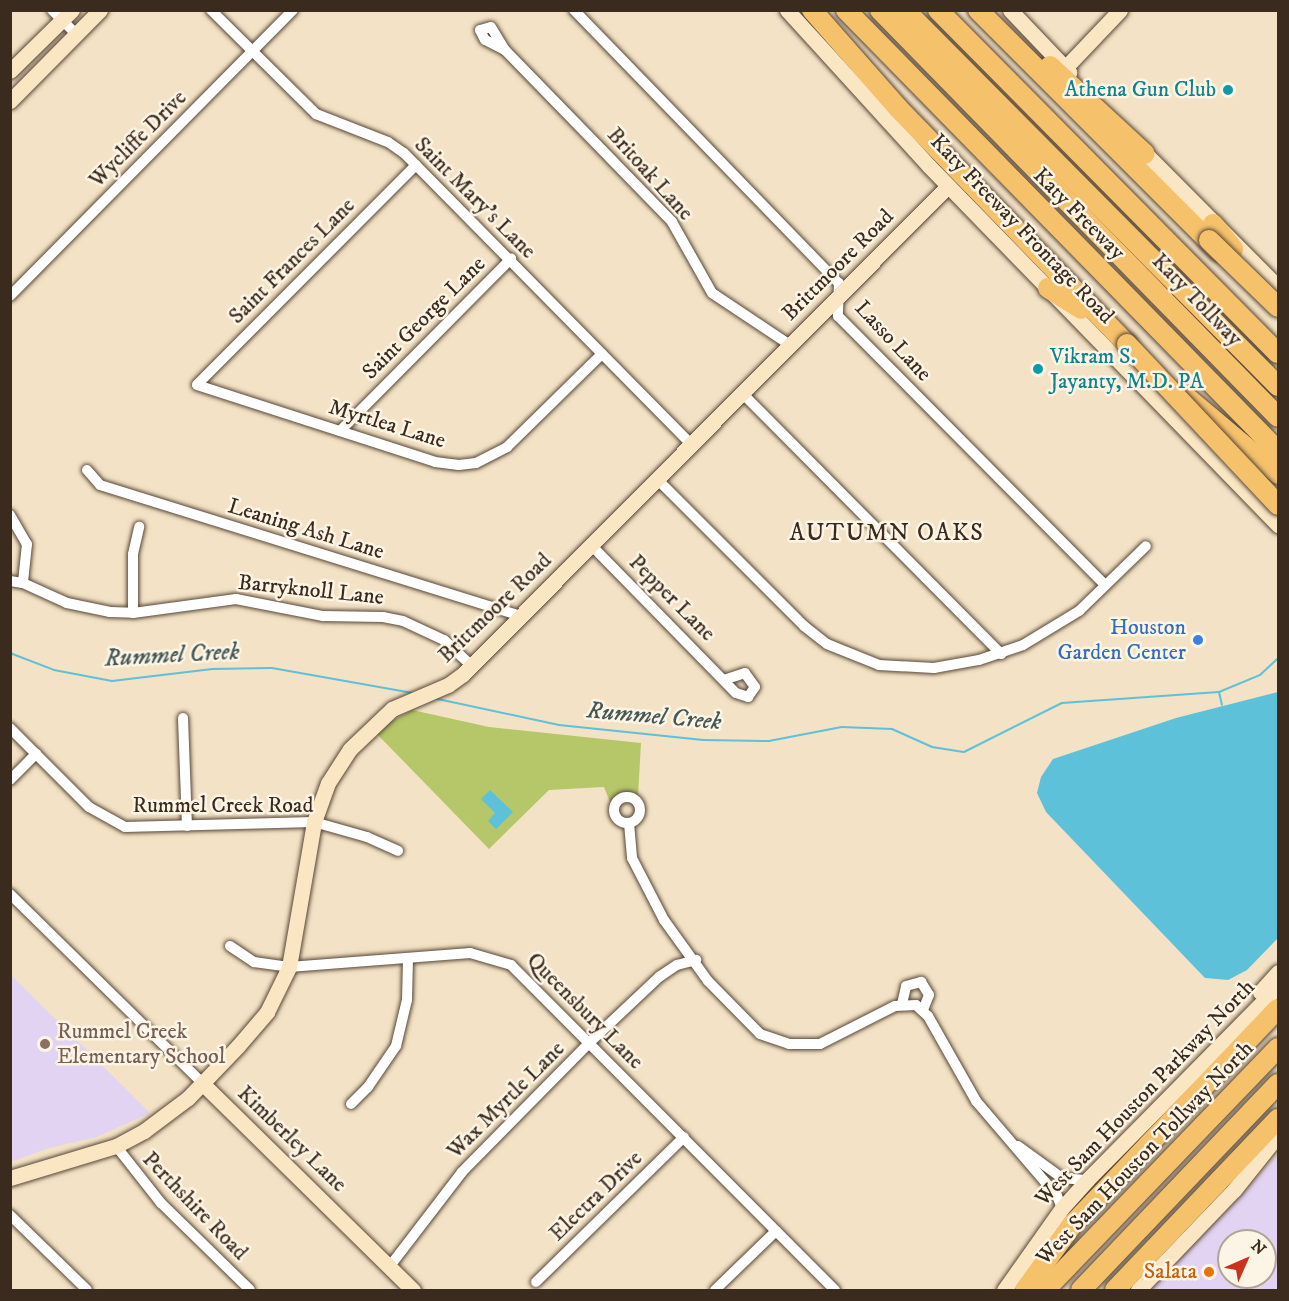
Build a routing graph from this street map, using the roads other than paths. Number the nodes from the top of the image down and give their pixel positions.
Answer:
1 (100, 10) edge
2 (211, 10) edge
3 (293, 10) edge
4 (574, 10) edge
5 (787, 10) edge
6 (812, 10) edge
7 (846, 10) edge
8 (880, 10) edge
9 (905, 10) edge
10 (938, 10) edge
11 (978, 10) edge
12 (986, 10) edge
13 (1010, 10) edge
14 (1120, 10) edge
15 (62, 14) edge
16 (76, 34) junction
17 (505, 50) dead end
18 (252, 52) junction
19 (1065, 68) junction
20 (10, 71) edge
21 (10, 101) edge
22 (1145, 154) junction
23 (416, 165) junction
24 (948, 186) junction
25 (1211, 232) junction
26 (511, 259) junction
27 (1278, 287) edge
28 (1048, 288) junction
29 (10, 296) edge
30 (836, 298) junction
31 (1278, 308) edge
32 (1278, 315) edge
33 (1127, 344) junction
34 (790, 345) junction
35 (1278, 353) edge
36 (602, 354) junction
37 (197, 385) joint
38 (1278, 386) edge
39 (742, 393) junction
40 (1278, 417) edge
41 (340, 431) junction
42 (691, 444) junction
43 (1278, 451) edge
44 (87, 470) dead end
45 (1278, 474) edge
46 (657, 479) junction
47 (1278, 491) edge
48 (1278, 505) edge
49 (10, 515) edge
50 (1278, 525) edge
51 (139, 527) dead end
52 (591, 545) junction
53 (1146, 546) dead end
54 (10, 581) edge
55 (23, 583) junction
56 (1105, 585) junction
57 (133, 613) junction
58 (520, 616) junction
59 (1001, 654) junction
60 (471, 665) junction
61 (726, 679) dead end
62 (183, 718) dead end
63 (10, 728) edge
64 (36, 754) junction
65 (10, 780) edge
66 (314, 822) junction
67 (629, 823) dead end
68 (188, 826) junction
69 (398, 851) dead end
70 (10, 894) edge
71 (230, 946) dead end
72 (408, 959) junction
73 (696, 960) junction
74 (289, 967) junction
75 (1278, 972) edge
76 (1278, 986) edge
77 (902, 1004) junction
78 (1278, 1009) edge
79 (923, 1011) junction
80 (590, 1042) junction
81 (1278, 1048) edge
82 (1194, 1069) junction
83 (202, 1083) junction
84 (1278, 1084) edge
85 (351, 1104) dead end
86 (1278, 1119) edge
87 (1278, 1134) edge
88 (684, 1137) junction
89 (1012, 1143) junction
90 (1278, 1144) edge
91 (116, 1146) junction
92 (10, 1178) edge
93 (1087, 1180) junction
94 (1234, 1190) junction
95 (1062, 1208) junction
96 (10, 1215) edge
97 (776, 1231) junction
98 (390, 1266) junction
99 (536, 1282) dead end
100 (87, 1290) edge
101 (250, 1290) edge
102 (413, 1290) edge
103 (715, 1290) edge
104 (835, 1290) edge
105 (1004, 1290) edge
106 (1025, 1290) edge
107 (1046, 1290) edge
108 (1081, 1290) edge
109 (1115, 1290) edge
110 (1138, 1290) edge

1 - 16 main road
2 - 18 street, Saint Mary's Lane
3 - 18 street, Wycliffe Drive
4 - 30 street, Lasso Lane
5 - 24 main road, Katy Freeway Frontage Road
6 - 33 highway
7 - 43 highway, Katy Freeway
8 - 40 highway, Katy Tollway
9 - 38 highway, Katy Tollway
10 - 35 highway, Katy Freeway
11 - 25 highway
12 - 22 highway
13 - 19 main road
14 - 19 main road
15 - 16 street
15 - 20 main road
16 - 21 main road
17 - 34 street, Britoak Lane
18 - 23 street, Saint Mary's Lane
18 - 29 street, Wycliffe Drive
19 - 22 main road
22 - 25 main road
23 - 26 street, Saint Mary's Lane
23 - 37 street, Saint Frances Lane
24 - 28 main road, Katy Freeway Frontage Road
24 - 30 main road, Brittmoore Road
25 - 27 main road
25 - 31 highway, bridge
25 - 32 highway, bridge
26 - 36 street, Saint Mary's Lane
26 - 41 street, Saint George Lane
28 - 45 highway
28 - 50 main road, Katy Freeway Frontage Road
30 - 34 main road, Brittmoore Road
30 - 56 street, Lasso Lane
33 - 47 highway, bridge
33 - 48 highway, bridge
34 - 39 main road, Brittmoore Road
36 - 41 street, Myrtlea Lane
36 - 42 street, Saint Mary's Lane
37 - 41 street, Myrtlea Lane
39 - 42 main road, Brittmoore Road
39 - 59 street
42 - 46 main road, Brittmoore Road
44 - 58 street, Leaning Ash Lane
46 - 52 main road, Brittmoore Road
46 - 59 street
49 - 55 street
51 - 57 street
52 - 58 main road, Brittmoore Road
52 - 61 street, Pepper Lane
53 - 56 street
54 - 55 street, Barryknoll Lane
55 - 57 street, Barryknoll Lane
56 - 59 street
57 - 60 street, Barryknoll Lane
58 - 60 main road, Brittmoore Road
60 - 66 main road, Brittmoore Road
62 - 68 street
63 - 64 street, Rummel Creek Road
64 - 65 street
64 - 68 street, Rummel Creek Road
66 - 68 street, Rummel Creek Road
66 - 69 street, Rummel Creek Road
66 - 74 main road, Brittmoore Road
67 - 73 street
70 - 83 street, Kimberley Lane
71 - 74 street, Queensbury Lane
72 - 74 street, Queensbury Lane
72 - 80 street, Queensbury Lane
72 - 85 street
73 - 77 street
73 - 80 street, Wax Myrtle Lane
74 - 83 main road, Brittmoore Road
75 - 82 main road
76 - 82 main road, West Sam Houston Parkway North
77 - 79 street
77 - 79 street
78 - 106 highway
79 - 89 street
80 - 88 street, Queensbury Lane
80 - 98 street, Wax Myrtle Lane
81 - 107 highway, West Sam Houston Tollway North
82 - 93 main road, West Sam Houston Parkway North
83 - 91 main road, Brittmoore Road
83 - 98 main road, Kimberley Lane
84 - 108 highway
86 - 109 highway
87 - 94 main road
88 - 97 street, Queensbury Lane
88 - 99 street, Electra Drive
89 - 93 street
89 - 95 street
90 - 94 main road
91 - 92 main road, Brittmoore Road
91 - 101 street, Perthshire Road
93 - 95 main road, West Sam Houston Parkway North
94 - 110 main road
95 - 105 main road, West Sam Houston Parkway North
96 - 100 street
97 - 103 street
97 - 104 street, Queensbury Lane
98 - 102 main road, Kimberley Lane

